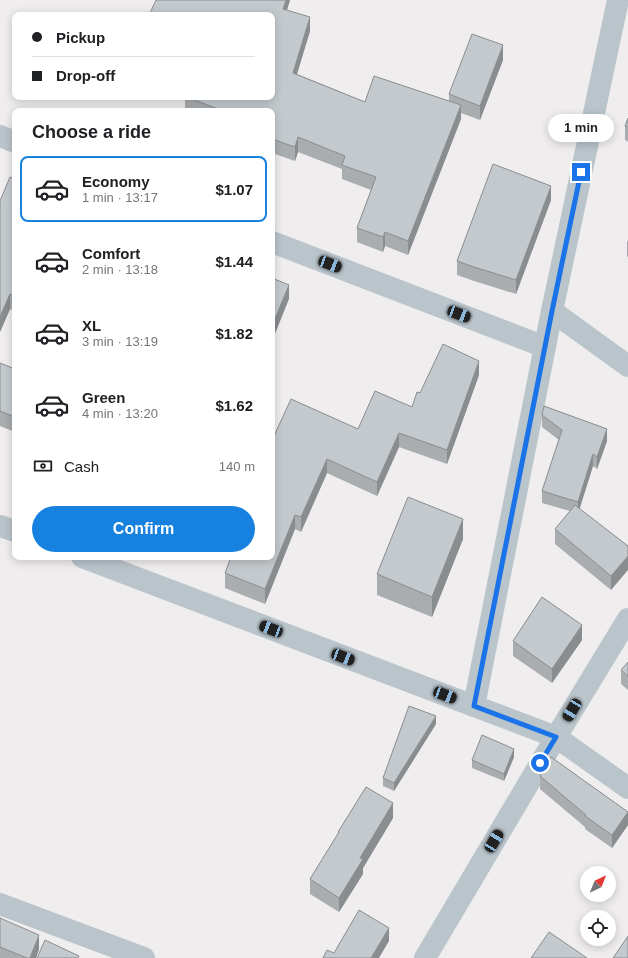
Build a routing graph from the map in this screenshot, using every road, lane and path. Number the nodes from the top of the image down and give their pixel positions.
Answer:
1 (619, 3) edge
2 (0, 136) edge
3 (12, 141) edge
4 (275, 243) edge
5 (552, 311) junction
6 (545, 347) junction
7 (628, 366) edge
8 (0, 526) edge
9 (12, 530) edge
10 (90, 560) edge
11 (628, 619) edge
12 (474, 706) junction
13 (556, 737) junction
14 (628, 788) edge
15 (0, 904) edge
16 (144, 958) edge
17 (425, 958) edge

1 - 5 street
2 - 3 street
4 - 6 street
5 - 6 street
5 - 7 street
6 - 12 street
8 - 9 street
10 - 12 street
11 - 13 street
12 - 13 street
13 - 14 street
13 - 17 street
15 - 16 street

